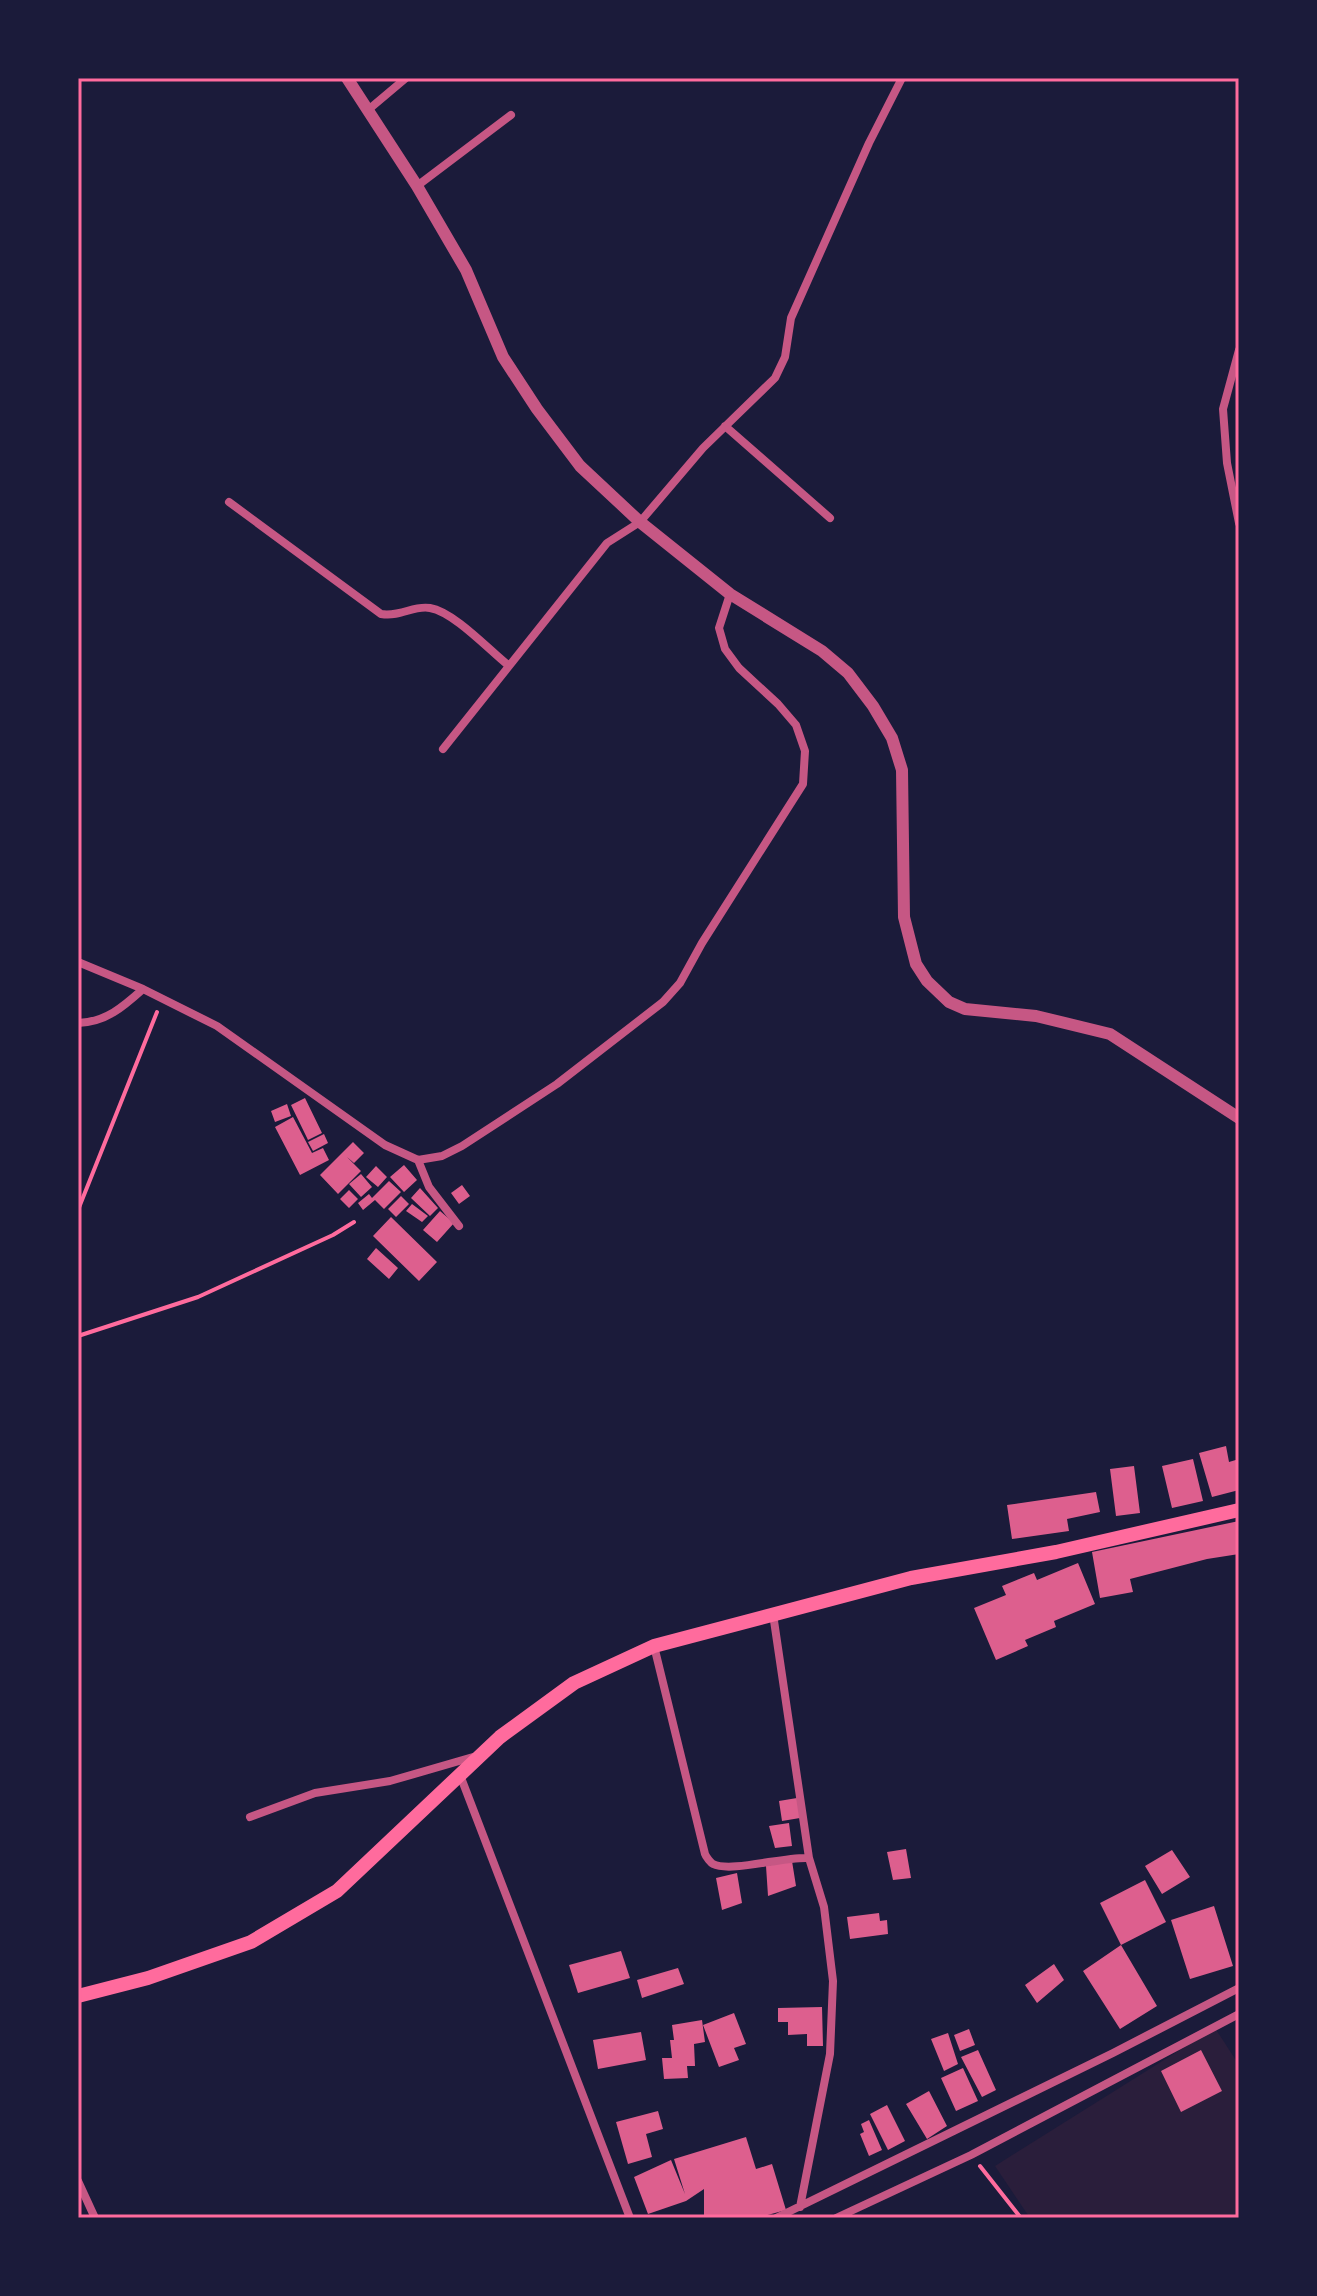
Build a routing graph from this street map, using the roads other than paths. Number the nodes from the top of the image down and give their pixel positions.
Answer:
1 (347, 78) edge
2 (406, 78) edge
3 (902, 78) edge
4 (368, 110) junction
5 (511, 115) dead end
6 (417, 186) junction
7 (1239, 350) edge
8 (725, 426) junction
9 (229, 502) dead end
10 (830, 518) dead end
11 (640, 522) junction
12 (1239, 523) edge
13 (730, 594) junction
14 (508, 665) junction
15 (443, 749) dead end
16 (78, 962) edge
17 (143, 989) junction
18 (78, 1023) edge
19 (1239, 1118) edge
20 (418, 1160) junction
21 (459, 1226) dead end
22 (1239, 1510) edge
23 (773, 1613) junction
24 (654, 1646) junction
25 (485, 1752) junction
26 (460, 1774) junction
27 (250, 1817) dead end
28 (809, 1858) junction
29 (1239, 1988) edge
30 (78, 1996) edge
31 (1239, 2014) edge
32 (78, 2181) edge
33 (800, 2207) junction
34 (95, 2218) edge
35 (630, 2218) edge
36 (776, 2218) edge
37 (836, 2218) edge

1 - 4 street
2 - 4 street
3 - 8 street
4 - 6 street
5 - 6 street
6 - 11 street
7 - 12 street
8 - 10 street
8 - 11 street
9 - 14 street
11 - 13 street
11 - 14 street
13 - 19 street
13 - 20 street
14 - 15 street
16 - 17 street
17 - 18 street
17 - 20 street
20 - 21 street
22 - 23 main road
23 - 24 main road
23 - 28 street
24 - 25 main road
24 - 28 street
25 - 26 main road
25 - 27 street
26 - 30 main road
26 - 35 street
28 - 33 street
29 - 33 street
31 - 37 street
32 - 34 street
33 - 36 street

